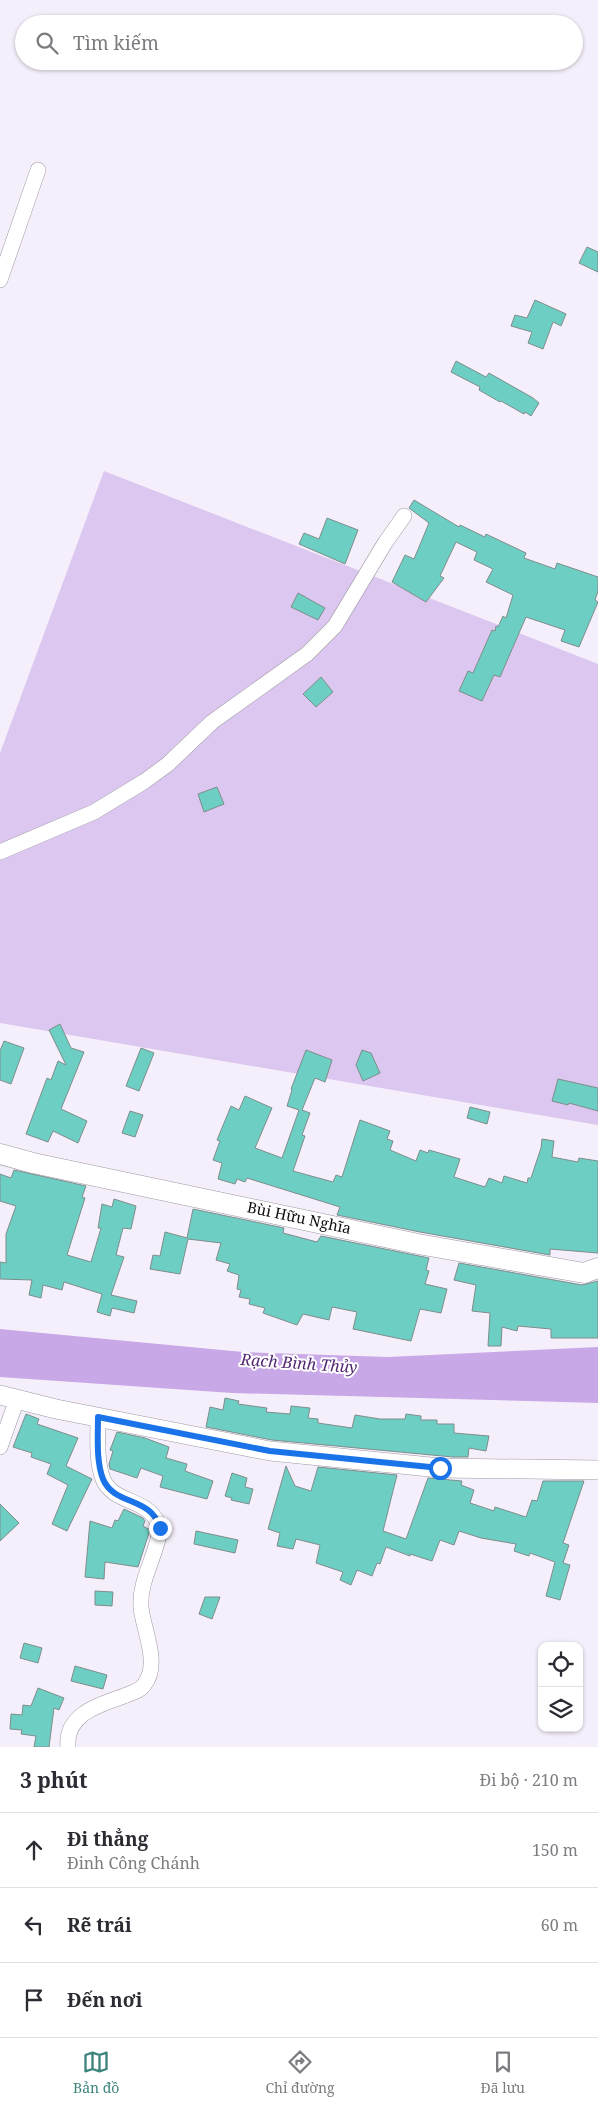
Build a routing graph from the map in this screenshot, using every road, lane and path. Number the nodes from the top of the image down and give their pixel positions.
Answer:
1 (38, 170) dead end
2 (0, 280) edge
3 (404, 516) dead end
4 (0, 852) edge
5 (0, 1154) edge
6 (598, 1268) edge
7 (8, 1397) edge
8 (98, 1417) junction
9 (0, 1447) edge
10 (598, 1470) edge
11 (68, 1747) edge

1 - 2 street
3 - 4 street
5 - 6 main road, Bùi Hữu Nghĩa
7 - 8 street
7 - 9 street
8 - 10 street
8 - 11 street

